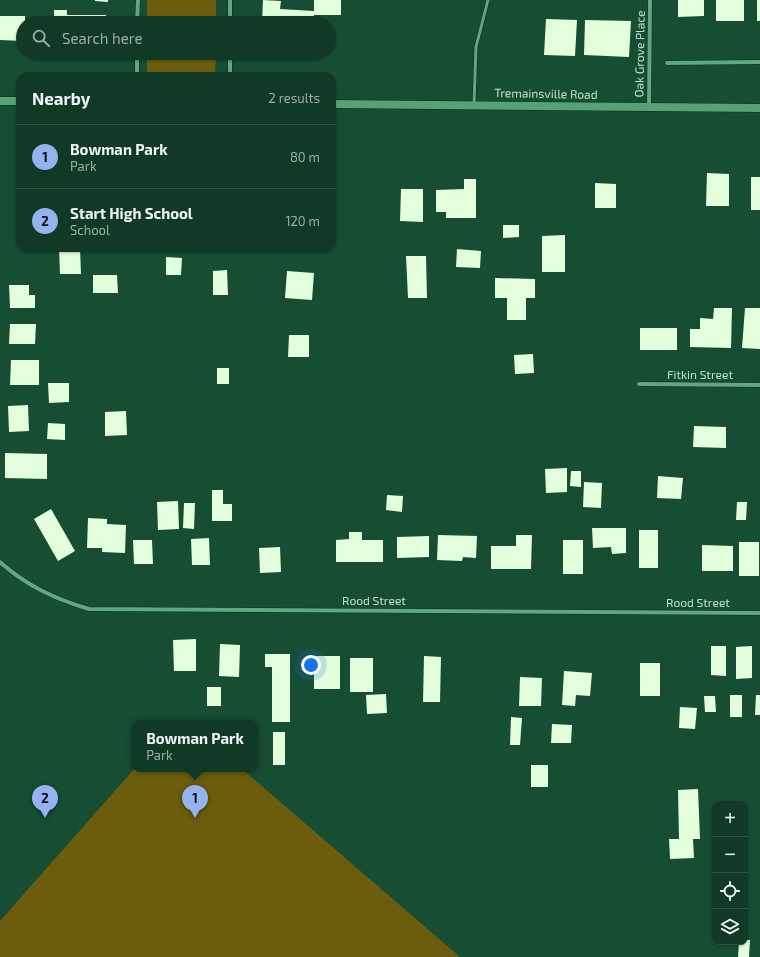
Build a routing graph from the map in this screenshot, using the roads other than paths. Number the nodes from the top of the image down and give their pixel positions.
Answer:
1 (138, 0) edge
2 (230, 0) edge
3 (488, 0) edge
4 (650, 0) edge
5 (137, 16) edge
6 (230, 16) edge
7 (137, 60) edge
8 (230, 60) edge
9 (760, 62) edge
10 (666, 63) dead end
11 (137, 72) edge
12 (230, 72) edge
13 (0, 101) edge
14 (16, 101) edge
15 (336, 104) edge
16 (474, 106) junction
17 (649, 108) junction
18 (760, 108) edge
19 (639, 384) dead end
20 (760, 385) edge
21 (0, 562) edge
22 (760, 613) edge

1 - 5 street
2 - 6 street
3 - 16 lane
4 - 17 street, Oak Grove Place
7 - 11 street
8 - 12 street
9 - 10 street
13 - 14 street
15 - 16 street, Tremainsville Road
16 - 17 street, Tremainsville Road
17 - 18 street, Tremainsville Road
19 - 20 street, Fitkin Street
21 - 22 street, Rood Street

